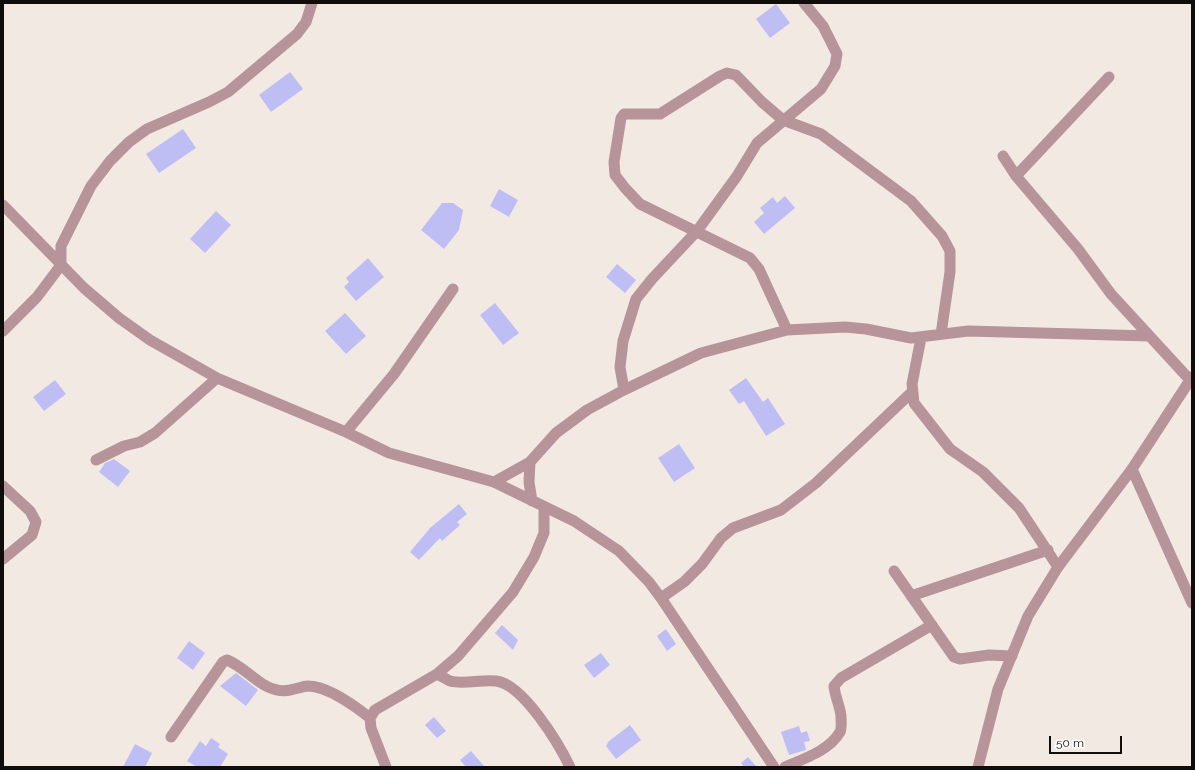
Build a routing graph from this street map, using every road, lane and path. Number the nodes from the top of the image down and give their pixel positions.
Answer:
1 (312, 3) edge
2 (804, 3) edge
3 (1109, 77) dead end
4 (783, 120) junction
5 (1003, 156) dead end
6 (1016, 176) junction
7 (3, 205) edge
8 (697, 231) junction
9 (60, 246) junction
10 (46, 250) junction
11 (61, 265) junction
12 (453, 289) dead end
13 (787, 330) junction
14 (3, 331) edge
15 (941, 334) junction
16 (1149, 336) junction
17 (921, 338) junction
18 (217, 378) junction
19 (1191, 378) edge
20 (624, 390) junction
21 (912, 392) junction
22 (346, 432) junction
23 (96, 460) dead end
24 (530, 462) junction
25 (1132, 469) junction
26 (494, 482) junction
27 (3, 486) edge
28 (532, 501) junction
29 (544, 507) junction
30 (1048, 550) junction
31 (3, 559) edge
32 (1058, 567) junction
33 (894, 571) dead end
34 (911, 596) junction
35 (661, 598) junction
36 (1192, 603) edge
37 (932, 625) junction
38 (1012, 656) junction
39 (437, 674) junction
40 (370, 718) junction
41 (171, 737) dead end
42 (386, 767) edge
43 (570, 767) edge
44 (774, 767) edge
45 (785, 767) edge
46 (978, 767) edge

1 - 9 street
2 - 4 street
3 - 6 street
4 - 8 street
4 - 8 street
4 - 15 street
5 - 6 street
6 - 16 street
7 - 10 street
8 - 13 street
8 - 20 street
9 - 10 street
9 - 11 street
10 - 11 street
11 - 14 street
11 - 18 street
12 - 22 street
13 - 17 street
13 - 20 street
15 - 16 street
15 - 17 street
16 - 19 street
17 - 21 street
18 - 22 street
18 - 23 street
19 - 25 street
20 - 24 street
21 - 30 street
21 - 35 street
22 - 26 street
24 - 26 street
24 - 28 street
25 - 32 street
25 - 36 street
26 - 28 street
27 - 31 street
28 - 29 street
29 - 35 street
29 - 39 street
30 - 32 street
30 - 34 street
32 - 38 street
33 - 34 street
34 - 37 street
35 - 44 street
37 - 38 street
37 - 45 street
38 - 46 street
39 - 40 street
39 - 43 street
40 - 41 street
40 - 42 street

